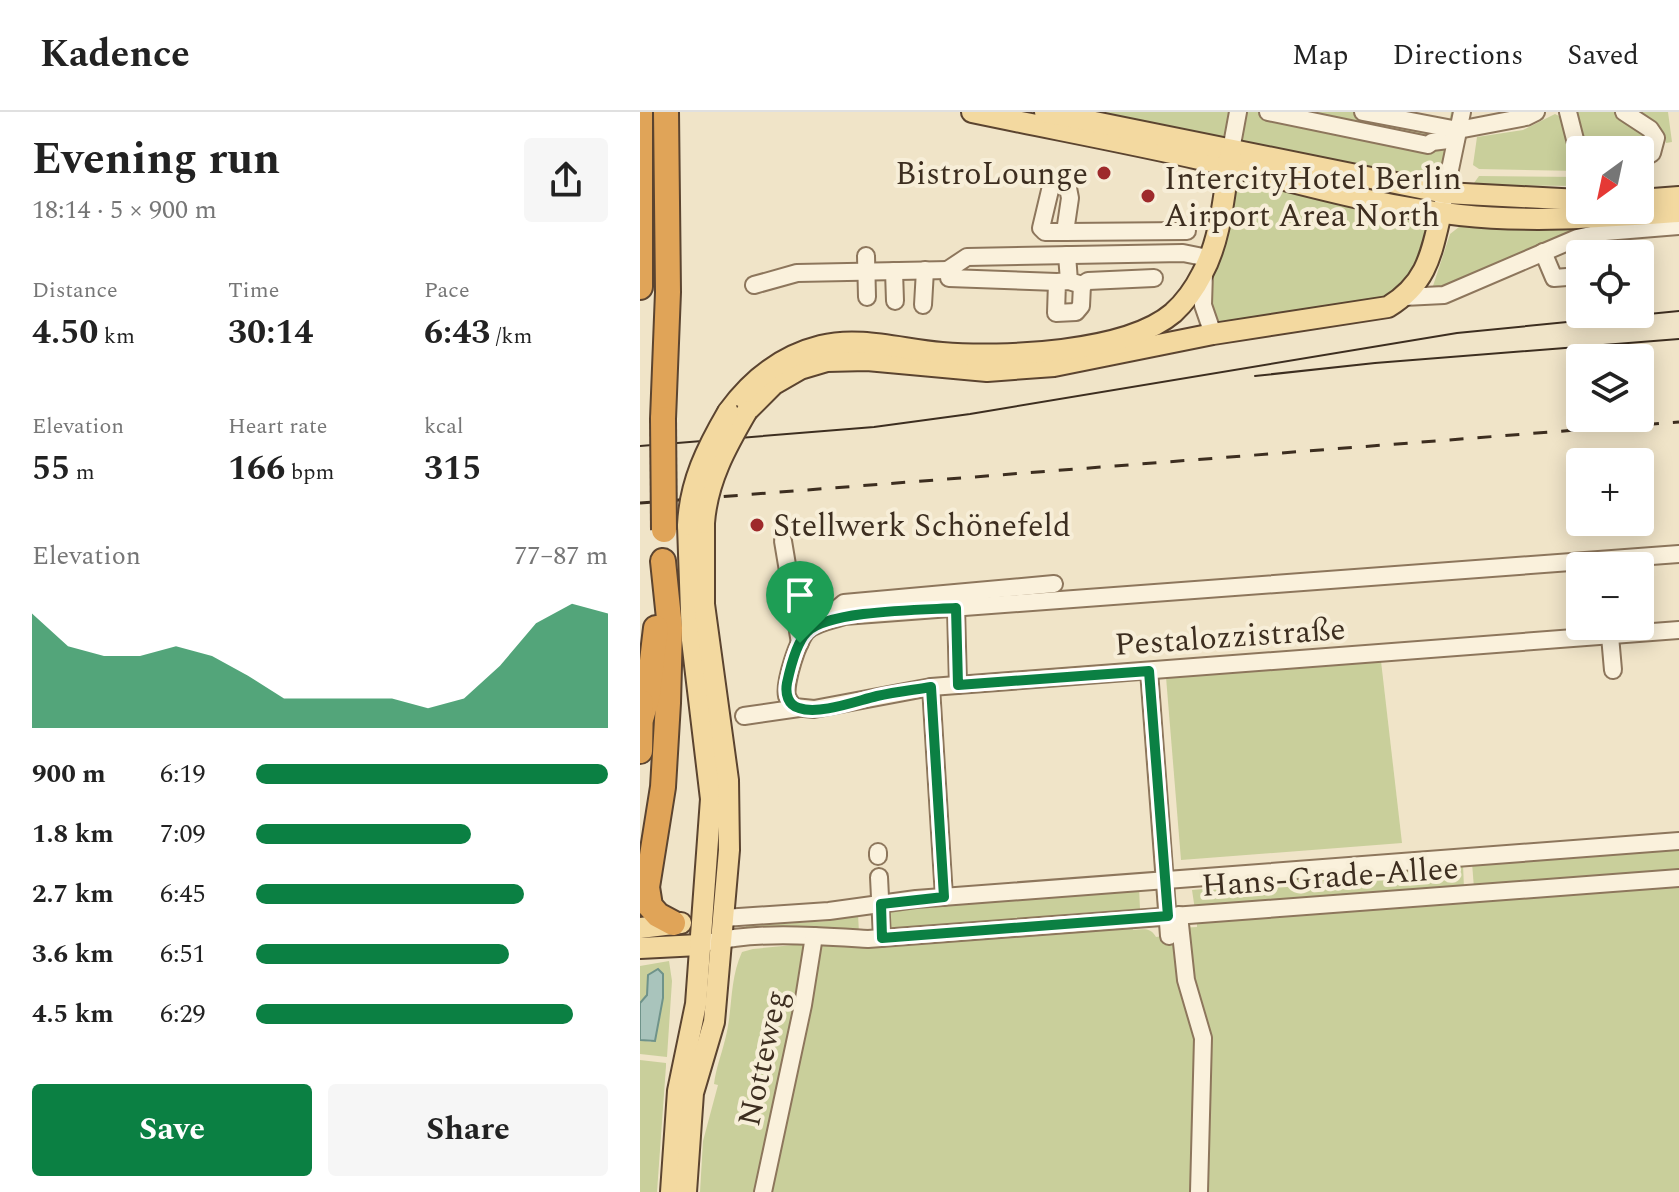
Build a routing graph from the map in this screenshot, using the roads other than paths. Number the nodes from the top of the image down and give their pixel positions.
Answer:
1 (640, 112) edge
2 (666, 112) edge
3 (972, 112) edge
4 (1045, 112) edge
5 (1238, 112) edge
6 (1268, 112) edge
7 (1363, 112) edge
8 (1462, 112) edge
9 (1536, 112) edge
10 (1568, 112) edge
11 (1624, 112) edge
12 (1457, 135) junction
13 (1574, 136) edge
14 (1654, 146) edge
15 (1229, 158) junction
16 (1679, 197) edge
17 (1654, 199) edge
18 (1566, 200) edge
19 (1443, 203) junction
20 (1679, 212) edge
21 (1679, 226) edge
22 (1187, 231) dead end
23 (1065, 232) junction
24 (1543, 252) junction
25 (1067, 255) junction
26 (866, 264) junction
27 (1206, 265) junction
28 (925, 270) junction
29 (949, 270) junction
30 (894, 271) junction
31 (1566, 277) edge
32 (640, 278) edge
33 (1154, 278) dead end
34 (1069, 283) junction
35 (754, 285) dead end
36 (640, 287) edge
37 (867, 297) dead end
38 (1404, 297) junction
39 (895, 301) dead end
40 (923, 305) dead end
41 (1213, 334) junction
42 (663, 385) junction
43 (738, 411) junction
44 (696, 524) junction
45 (783, 541) dead end
46 (1679, 554) edge
47 (663, 561) junction
48 (1054, 584) dead end
49 (956, 608) junction
50 (816, 626) junction
51 (1679, 630) edge
52 (1654, 632) edge
53 (640, 633) edge
54 (1566, 639) edge
55 (1610, 640) edge
56 (800, 643) junction
57 (1613, 670) dead end
58 (1149, 671) junction
59 (958, 685) junction
60 (931, 687) junction
61 (794, 705) junction
62 (642, 716) edge
63 (744, 716) dead end
64 (640, 751) edge
65 (1679, 841) edge
66 (879, 877) dead end
67 (1679, 878) edge
68 (1164, 880) junction
69 (643, 893) edge
70 (944, 897) junction
71 (881, 904) junction
72 (1174, 915) junction
73 (724, 918) junction
74 (701, 922) junction
75 (673, 923) junction
76 (640, 928) edge
77 (814, 936) junction
78 (1169, 936) dead end
79 (882, 938) junction
80 (722, 940) junction
81 (699, 945) junction
82 (640, 948) edge
83 (671, 1192) edge
84 (686, 1192) edge
85 (763, 1192) edge
86 (1199, 1192) edge

1 - 32 highway
2 - 42 highway
3 - 15 main road
4 - 15 main road
5 - 15 street
6 - 12 street
7 - 12 street
8 - 12 street
9 - 12 street
10 - 13 street
11 - 14 street
12 - 19 street
15 - 19 main road
15 - 27 main road
16 - 17 main road
18 - 19 main road
19 - 20 main road
19 - 38 main road
21 - 24 street
22 - 23 street
23 - 23 street
24 - 31 street
24 - 38 street
25 - 27 street
25 - 29 street
25 - 34 street
26 - 30 street
26 - 35 street
26 - 37 street
27 - 41 street
27 - 43 main road
28 - 29 street
28 - 30 street
28 - 40 street
29 - 34 street
30 - 39 street
32 - 36 highway
32 - 42 highway
33 - 34 street
38 - 41 main road
41 - 43 main road
42 - 47 highway, bridge
43 - 44 main road, bridge
44 - 73 main road
44 - 74 main road
45 - 56 street
46 - 49 street
47 - 62 highway
47 - 69 highway
48 - 50 street
49 - 50 street
49 - 59 street
50 - 56 street
51 - 52 street, Pestalozzistraße
53 - 62 highway
54 - 58 street, Pestalozzistraße
55 - 57 street
56 - 61 street
58 - 59 street, Pestalozzistraße
58 - 68 street
59 - 60 street, Pestalozzistraße
60 - 61 street, Pestalozzistraße
60 - 70 street
61 - 63 street, Pestalozzistraße
62 - 64 highway
65 - 68 street, Hans-Grade-Allee
66 - 71 street
67 - 72 street, Hans-Grade-Allee
68 - 70 street, Hans-Grade-Allee
68 - 72 street
69 - 75 highway
70 - 71 street, Hans-Grade-Allee
71 - 73 street, Hans-Grade-Allee
71 - 79 street
72 - 78 street
72 - 79 street, Hans-Grade-Allee
72 - 86 street
73 - 74 main road
73 - 80 main road
74 - 75 main road
74 - 81 main road
75 - 76 main road
77 - 79 street, Hans-Grade-Allee
77 - 80 street, Hans-Grade-Allee
77 - 85 street, Notteweg
80 - 81 street, Hans-Grade-Allee
80 - 84 main road
81 - 82 main road
81 - 83 main road

